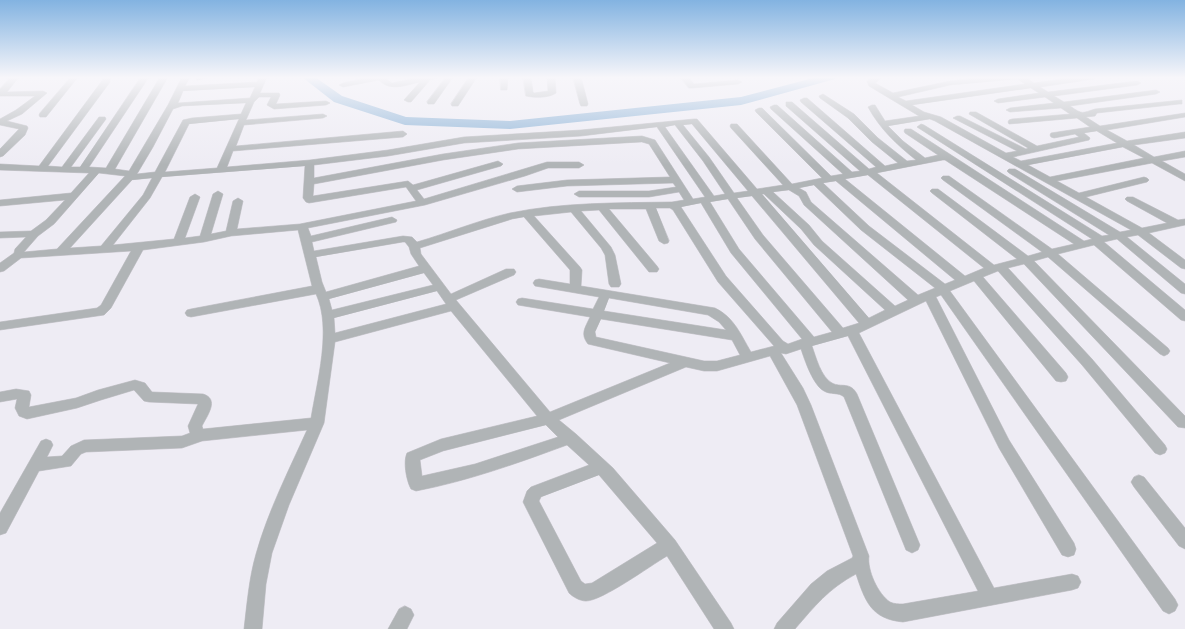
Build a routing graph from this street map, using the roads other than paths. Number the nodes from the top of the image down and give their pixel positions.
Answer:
1 (26, 106) edge
2 (50, 106) edge
3 (88, 106) edge
4 (125, 106) edge
5 (147, 106) edge
6 (172, 106) edge
7 (249, 106) edge
8 (792, 106) edge
9 (811, 106) edge
10 (838, 106) edge
11 (908, 106) edge
12 (1048, 106) edge
13 (1064, 106) edge
14 (1123, 106) edge
15 (1141, 106) edge
16 (774, 107) dead end
17 (872, 107) dead end
18 (1126, 108) junction
19 (759, 110) dead end
20 (1010, 110) dead end
21 (973, 114) dead end
22 (43, 115) dead end
23 (1185, 115) edge
24 (323, 116) dead end
25 (1078, 116) junction
26 (929, 117) junction
27 (956, 118) dead end
28 (102, 119) dead end
29 (243, 119) junction
30 (0, 122) edge
31 (677, 122) junction
32 (1012, 122) dead end
33 (882, 124) junction
34 (660, 125) junction
35 (734, 126) dead end
36 (921, 127) dead end
37 (1096, 127) junction
38 (908, 130) dead end
39 (1076, 131) junction
40 (403, 134) dead end
41 (1054, 135) dead end
42 (1185, 135) edge
43 (371, 138) junction
44 (1123, 144) junction
45 (230, 149) junction
46 (1036, 149) junction
47 (1024, 152) junction
48 (0, 154) edge
49 (1185, 154) edge
50 (372, 155) junction
51 (1005, 156) junction
52 (948, 158) junction
53 (922, 160) junction
54 (1152, 160) junction
55 (310, 163) junction
56 (498, 164) dead end
57 (905, 164) junction
58 (579, 165) dead end
59 (0, 167) edge
60 (1016, 167) junction
61 (42, 168) junction
62 (64, 169) junction
63 (884, 169) junction
64 (83, 170) junction
65 (222, 170) junction
66 (376, 170) junction
67 (96, 171) junction
68 (109, 171) junction
69 (869, 172) junction
70 (158, 175) junction
71 (347, 175) junction
72 (850, 175) junction
73 (131, 176) junction
74 (946, 178) dead end
75 (1185, 178) edge
76 (834, 179) junction
77 (1050, 180) junction
78 (1144, 180) dead end
79 (310, 182) junction
80 (816, 182) junction
81 (679, 185) junction
82 (790, 187) junction
83 (412, 188) junction
84 (517, 189) dead end
85 (766, 191) junction
86 (935, 191) dead end
87 (755, 193) junction
88 (218, 194) dead end
89 (579, 194) dead end
90 (343, 195) junction
91 (72, 196) junction
92 (730, 196) junction
93 (1078, 196) junction
94 (195, 197) dead end
95 (1130, 199) dead end
96 (707, 200) junction
97 (238, 201) dead end
98 (690, 202) junction
99 (0, 203) edge
100 (422, 203) junction
101 (672, 205) junction
102 (650, 206) junction
103 (602, 207) junction
104 (573, 208) junction
105 (527, 214) junction
106 (392, 220) dead end
107 (1183, 223) edge
108 (300, 227) junction
109 (1140, 231) junction
110 (231, 233) junction
111 (34, 234) junction
112 (0, 235) edge
113 (1119, 236) junction
114 (204, 239) junction
115 (306, 240) junction
116 (1098, 240) junction
117 (664, 241) dead end
118 (178, 242) junction
119 (1082, 244) junction
120 (414, 246) junction
121 (138, 247) junction
122 (104, 250) junction
123 (60, 253) junction
124 (1050, 253) junction
125 (19, 254) junction
126 (310, 256) junction
127 (1025, 260) junction
128 (1185, 265) edge
129 (0, 268) edge
130 (427, 268) junction
131 (997, 268) junction
132 (653, 269) dead end
133 (510, 272) dead end
134 (975, 275) junction
135 (962, 280) junction
136 (539, 283) dead end
137 (575, 288) junction
138 (610, 288) junction
139 (942, 289) junction
140 (1185, 290) edge
141 (321, 293) junction
142 (448, 297) junction
143 (922, 298) junction
144 (522, 302) dead end
145 (893, 311) junction
146 (191, 313) dead end
147 (597, 314) junction
148 (328, 315) junction
149 (1185, 317) edge
150 (867, 324) junction
151 (0, 326) edge
152 (846, 332) junction
153 (734, 336) junction
154 (329, 339) junction
155 (808, 342) junction
156 (778, 350) junction
157 (1164, 351) dead end
158 (748, 358) junction
159 (685, 362) junction
160 (1061, 378) dead end
161 (0, 397) edge
162 (548, 419) junction
163 (317, 423) junction
164 (1183, 423) dead end
165 (201, 435) junction
166 (571, 438) junction
167 (46, 445) dead end
168 (1160, 449) dead end
169 (35, 465) junction
170 (602, 467) junction
171 (1139, 482) dead end
172 (0, 528) edge
173 (1185, 541) edge
174 (670, 545) junction
175 (912, 545) dead end
176 (1068, 549) dead end
177 (860, 563) junction
178 (1072, 582) dead end
179 (990, 597) junction
180 (1169, 605) dead end
181 (252, 629) edge
182 (725, 629) edge
183 (783, 629) edge

1 - 30 street
2 - 22 street
3 - 61 street
4 - 64 street
5 - 68 street
6 - 73 street
7 - 29 street
8 - 69 street
9 - 63 street
10 - 57 street
11 - 26 street
12 - 20 street
13 - 25 street
14 - 18 street
15 - 18 street
16 - 72 street
17 - 33 street
18 - 25 street
19 - 76 street
21 - 46 street
23 - 37 street
24 - 29 street
25 - 32 street
25 - 37 street
26 - 33 street
26 - 51 street
27 - 47 street
28 - 62 street
29 - 45 street
29 - 70 street
30 - 48 street
31 - 34 street
31 - 87 street
31 - 92 street
33 - 53 street
34 - 50 street
34 - 96 street
35 - 82 street
36 - 116 street
37 - 39 street
37 - 44 street
38 - 52 street
39 - 41 street
39 - 46 street
40 - 43 street
42 - 44 street
43 - 45 street
43 - 50 street
44 - 54 street
44 - 60 street
45 - 65 street
46 - 47 street
47 - 51 street
49 - 54 street
50 - 55 street
50 - 66 street
51 - 60 street
52 - 53 street
52 - 119 street
53 - 57 street
54 - 75 street
54 - 77 street
55 - 65 street
55 - 79 street
56 - 83 street
57 - 63 street
58 - 100 street
59 - 61 street
60 - 77 street
60 - 113 street
61 - 62 street
62 - 64 street
63 - 69 street
64 - 67 street
65 - 70 street
66 - 71 street
66 - 81 street
67 - 68 street
67 - 91 street
68 - 73 street
69 - 72 street
69 - 131 street
70 - 73 street
70 - 122 street
71 - 79 street
71 - 90 street
72 - 76 street
73 - 123 street
74 - 124 street
76 - 80 street
76 - 135 street
77 - 93 street
78 - 93 street
79 - 90 street
80 - 82 street
80 - 139 street
81 - 84 street
81 - 89 street
81 - 98 street
82 - 85 street
82 - 143 street
83 - 90 street
83 - 100 street
85 - 87 street
85 - 145 street
86 - 127 street
87 - 92 street
87 - 150 street
88 - 114 street
91 - 99 street
91 - 111 street
92 - 96 street
92 - 152 street
93 - 109 street
94 - 118 street
95 - 107 street
96 - 98 street
96 - 155 street
97 - 110 street
98 - 101 street
100 - 108 street
101 - 102 street
101 - 156 street
102 - 103 street
102 - 117 street
103 - 104 street
103 - 132 street
104 - 105 street
104 - 138 street
105 - 120 street
105 - 137 street
106 - 115 street
107 - 109 street
108 - 110 street
108 - 115 street
109 - 113 street
109 - 128 street
110 - 114 street
111 - 112 street
111 - 125 street
113 - 116 street
113 - 140 street
114 - 118 street
115 - 126 street
116 - 119 street
116 - 149 street
118 - 121 street
119 - 124 street
120 - 126 street
120 - 130 street
121 - 122 street
121 - 151 street
122 - 123 street
123 - 125 street
124 - 127 street
124 - 157 street
125 - 129 street
126 - 141 street
127 - 131 street
127 - 164 street
130 - 141 street
130 - 142 street
131 - 134 street
131 - 168 street
133 - 142 street
134 - 135 street
134 - 160 street
135 - 139 street
136 - 137 street
137 - 138 street
138 - 147 street
138 - 153 street
139 - 143 street
139 - 180 street
141 - 146 street
141 - 148 street
142 - 148 street
142 - 154 street
142 - 162 street
143 - 145 street
143 - 176 street
144 - 147 street
145 - 150 street
147 - 153 street
147 - 159 street
148 - 154 street
150 - 152 street
152 - 155 street
152 - 179 street
153 - 158 street
154 - 163 street
155 - 156 street
155 - 175 street
156 - 158 street
156 - 177 street
158 - 159 street
159 - 162 street
161 - 165 street
162 - 166 street
162 - 166 street
163 - 165 street
163 - 181 street
165 - 169 street
166 - 170 street
167 - 169 street
169 - 172 street
170 - 174 street
170 - 174 street
171 - 173 street
174 - 182 street
177 - 179 street
177 - 183 street
178 - 179 street

